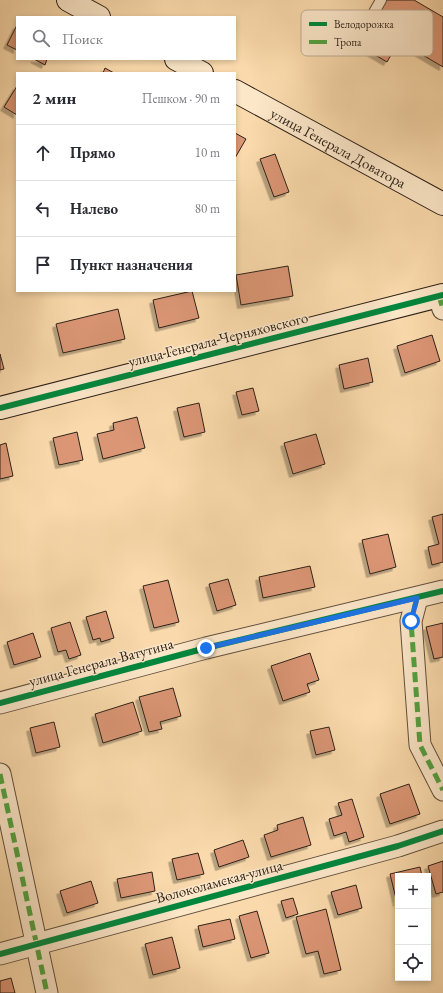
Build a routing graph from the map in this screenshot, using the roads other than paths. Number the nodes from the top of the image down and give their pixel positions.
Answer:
1 (68, 0) edge
2 (381, 0) edge
3 (375, 10) edge
4 (97, 16) edge
5 (178, 60) edge
6 (200, 72) edge
7 (236, 92) edge
8 (443, 204) edge
9 (442, 300) edge
10 (0, 408) edge
11 (443, 591) edge
12 (417, 598) junction
13 (0, 703) edge
14 (0, 774) edge
15 (443, 790) edge
16 (443, 831) edge
17 (36, 943) junction
18 (0, 954) edge
19 (47, 993) edge

1 - 4 street
2 - 3 lane
5 - 6 street
7 - 8 street, улица Генерала Доватора
9 - 10 street, улица Генерала Черняховского
11 - 12 street, улица Генерала Ватутина
12 - 13 street, улица Генерала Ватутина
12 - 15 street
14 - 17 street
16 - 17 street, Волоколамская улица
17 - 18 street, Волоколамская улица
17 - 19 street

